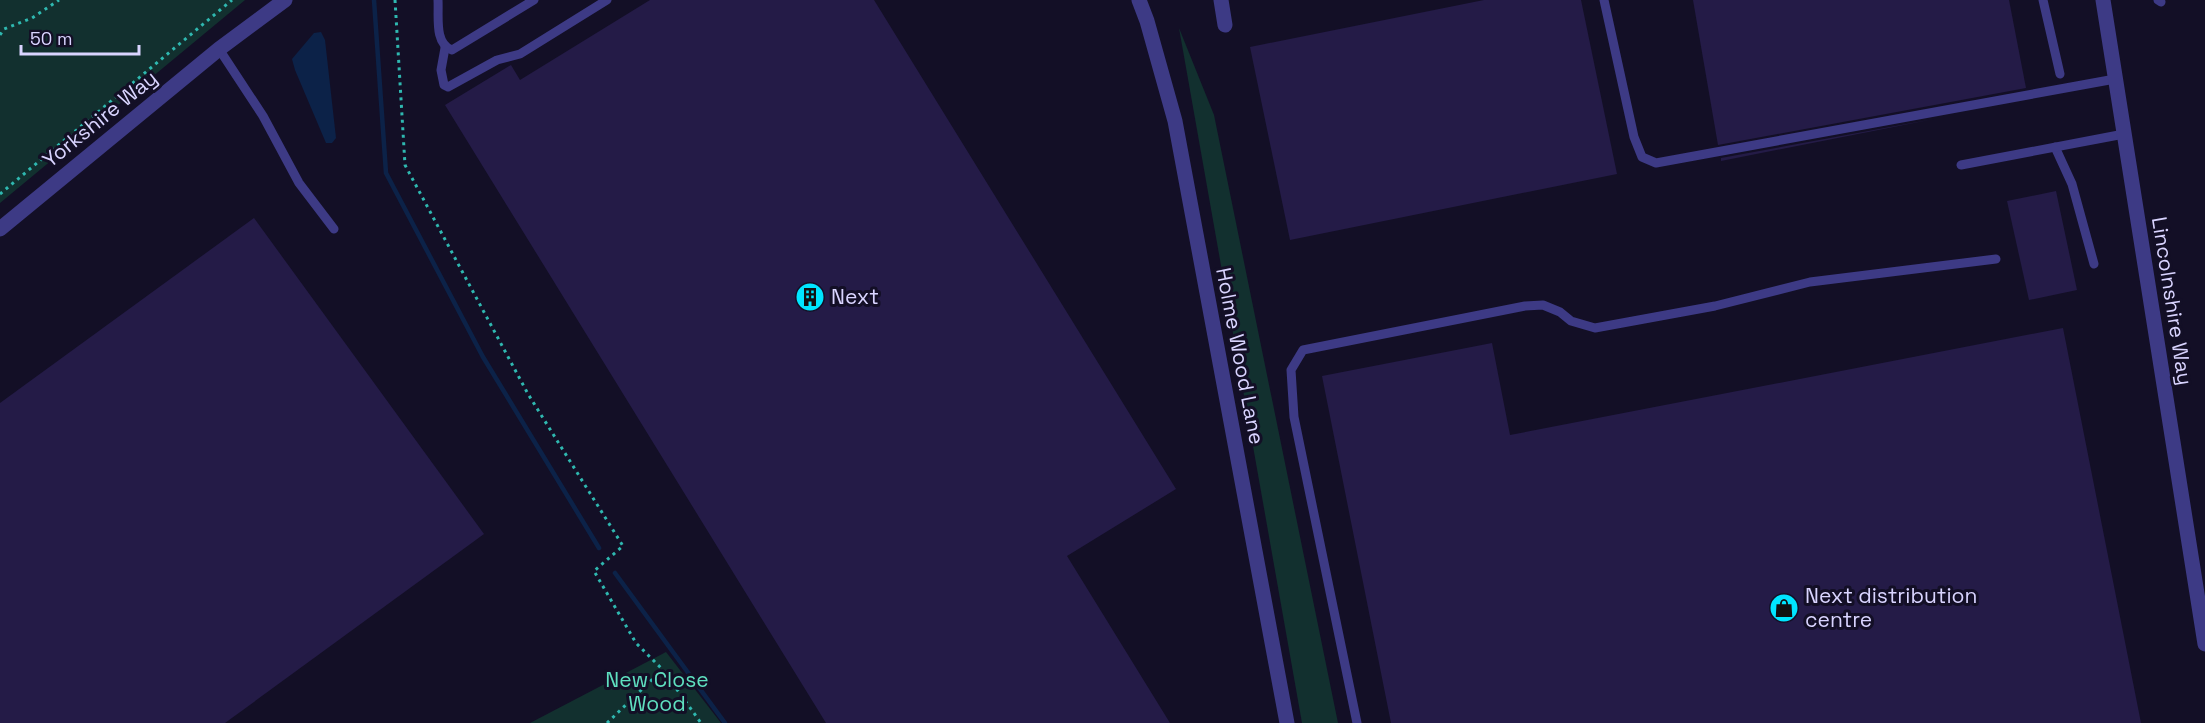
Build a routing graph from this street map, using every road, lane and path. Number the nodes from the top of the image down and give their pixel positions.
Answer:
1 (59, 0) edge
2 (232, 0) edge
3 (285, 0) edge
4 (395, 0) edge
5 (438, 0) edge
6 (534, 0) edge
7 (607, 0) edge
8 (1139, 0) edge
9 (1221, 0) edge
10 (1604, 0) edge
11 (2043, 0) edge
12 (2103, 0) edge
13 (1225, 25) dead end
14 (0, 35) edge
15 (445, 48) junction
16 (219, 49) junction
17 (2060, 74) dead end
18 (2115, 78) junction
19 (2124, 134) junction
20 (2055, 147) junction
21 (1962, 165) dead end
22 (0, 194) edge
23 (0, 229) edge
24 (334, 229) dead end
25 (1996, 259) dead end
26 (2094, 264) dead end
27 (2205, 644) edge
28 (663, 670) junction
29 (607, 723) edge
30 (701, 723) edge
31 (1287, 723) edge
32 (1357, 723) edge

1 - 14 path
2 - 22 path
3 - 16 street, Yorkshire Way
4 - 28 path
5 - 15 lane
6 - 15 lane
7 - 15 lane
8 - 31 street, Holme Wood Lane
9 - 13 street
10 - 18 lane
11 - 17 lane
12 - 18 street, Lincolnshire Way
16 - 23 street, Yorkshire Way
16 - 24 lane
18 - 19 street, Lincolnshire Way
19 - 20 lane
19 - 27 street, Lincolnshire Way
20 - 21 lane
20 - 26 lane
25 - 32 lane
28 - 29 path
28 - 30 path

